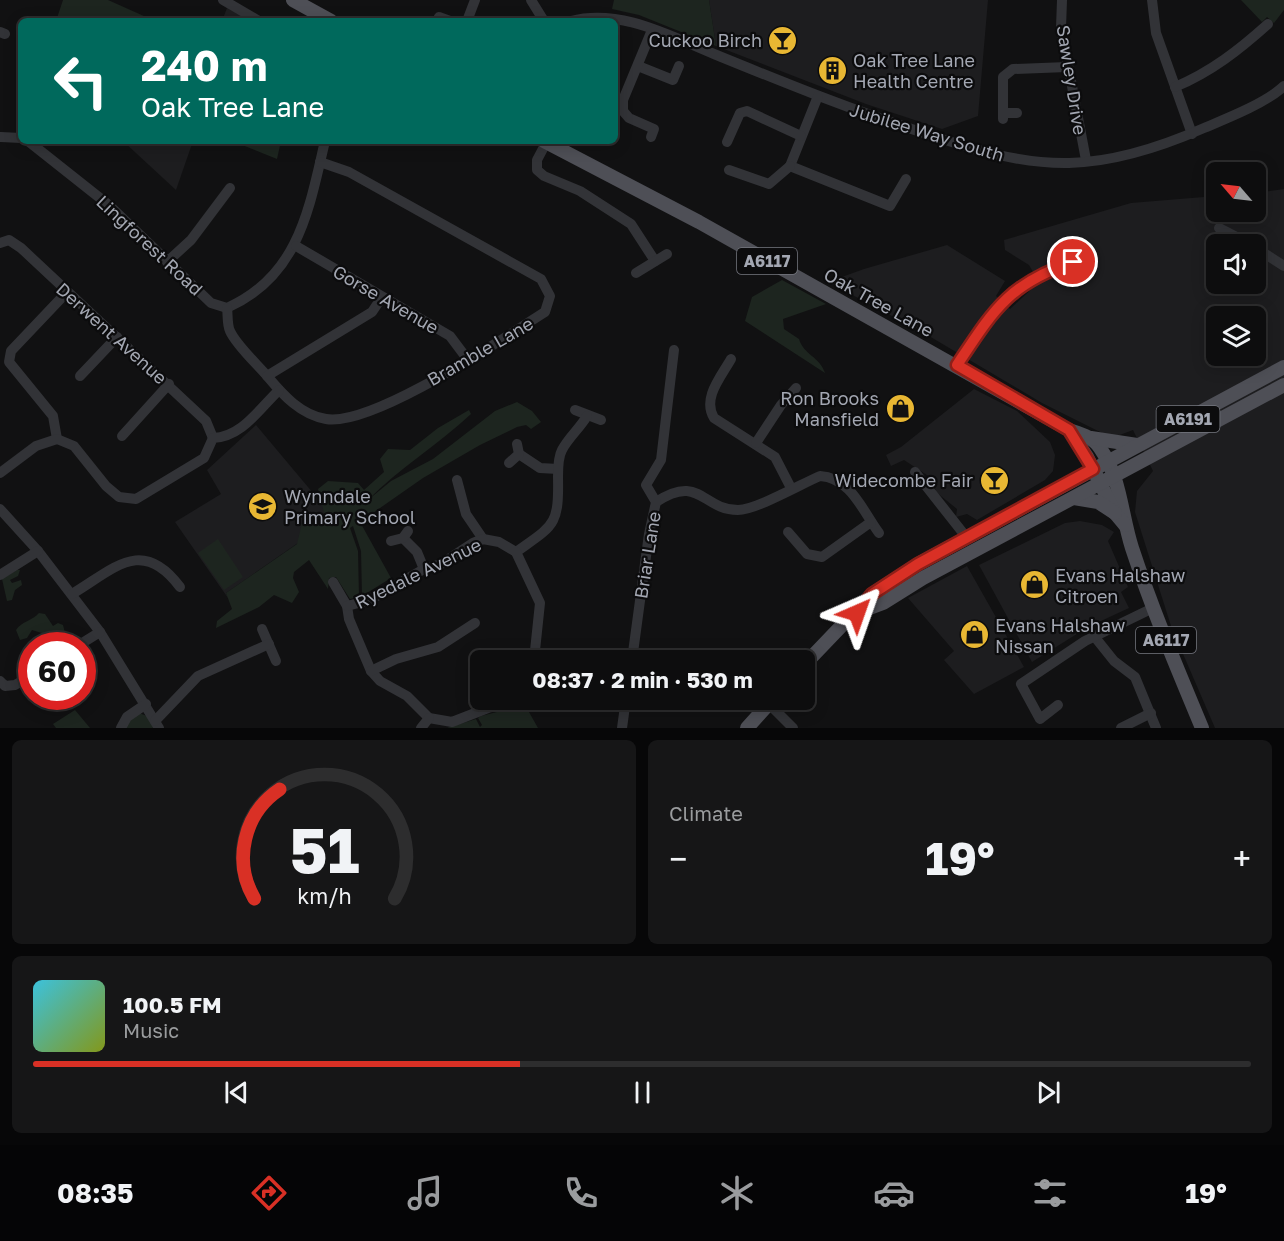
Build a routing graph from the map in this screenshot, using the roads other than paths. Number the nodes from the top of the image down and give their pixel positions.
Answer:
1 (223, 0) edge
2 (293, 0) edge
3 (476, 0) edge
4 (531, 0) edge
5 (1062, 0) edge
6 (1152, 0) edge
7 (255, 18) edge
8 (326, 18) edge
9 (468, 18) edge
10 (542, 18) edge
11 (618, 19) edge
12 (1268, 24) dead end
13 (652, 30) junction
14 (638, 66) junction
15 (679, 66) dead end
16 (1067, 68) junction
17 (1284, 86) edge
18 (1175, 87) junction
19 (818, 96) junction
20 (1017, 113) dead end
21 (1192, 134) junction
22 (801, 135) junction
23 (0, 137) edge
24 (651, 137) dead end
25 (18, 138) edge
26 (727, 142) dead end
27 (32, 144) edge
28 (324, 144) edge
29 (544, 144) edge
30 (549, 144) edge
31 (1086, 160) junction
32 (320, 162) junction
33 (790, 166) junction
34 (729, 170) dead end
35 (906, 179) dead end
36 (230, 188) dead end
37 (1219, 228) dead end
38 (1231, 234) edge
39 (0, 243) edge
40 (296, 246) junction
41 (667, 254) dead end
42 (1266, 254) edge
43 (1089, 260) dead end
44 (655, 261) junction
45 (167, 262) junction
46 (1284, 266) edge
47 (636, 273) dead end
48 (67, 292) junction
49 (381, 297) junction
50 (227, 308) junction
51 (117, 337) junction
52 (674, 350) dead end
53 (468, 360) junction
54 (726, 362) dead end
55 (957, 365) junction
56 (1284, 367) edge
57 (80, 376) dead end
58 (267, 376) junction
59 (168, 384) junction
60 (1284, 385) edge
61 (796, 388) dead end
62 (279, 390) junction
63 (575, 410) dead end
64 (587, 416) junction
65 (601, 420) dead end
66 (1069, 430) junction
67 (122, 436) dead end
68 (1087, 436) junction
69 (213, 438) junction
70 (57, 439) junction
71 (756, 443) junction
72 (1139, 445) junction
73 (509, 463) dead end
74 (1111, 469) junction
75 (558, 470) junction
76 (915, 472) dead end
77 (0, 473) edge
78 (1097, 476) junction
79 (457, 480) dead end
80 (791, 488) junction
81 (1074, 498) junction
82 (656, 502) junction
83 (0, 509) edge
84 (1115, 513) junction
85 (871, 522) junction
86 (1125, 525) junction
87 (879, 533) dead end
88 (401, 537) dead end
89 (967, 538) junction
90 (483, 539) junction
91 (789, 539) dead end
92 (38, 552) junction
93 (516, 552) junction
94 (424, 569) junction
95 (0, 575) edge
96 (333, 582) dead end
97 (180, 586) dead end
98 (72, 594) junction
99 (347, 606) junction
100 (1153, 608) junction
101 (857, 613) junction
102 (476, 623) dead end
103 (262, 629) dead end
104 (100, 632) junction
105 (96, 635) edge
106 (1094, 636) junction
107 (269, 644) junction
108 (535, 650) edge
109 (633, 650) edge
110 (815, 654) edge
111 (276, 661) dead end
112 (371, 671) junction
113 (0, 681) edge
114 (18, 682) edge
115 (146, 704) junction
116 (1058, 705) dead end
117 (483, 710) edge
118 (624, 710) edge
119 (763, 710) edge
120 (778, 710) edge
121 (1151, 713) junction
122 (429, 718) junction
123 (1042, 723) edge
124 (157, 724) edge
125 (121, 728) edge
126 (421, 728) edge
127 (622, 728) edge
128 (747, 728) edge
129 (793, 728) edge
130 (1121, 728) edge
131 (1156, 728) edge
132 (1202, 728) edge

1 - 7 street
2 - 8 main road
3 - 9 street
4 - 10 street
5 - 16 street, Sawley Drive
6 - 18 street
11 - 13 street, Jubilee Way South
12 - 18 street
13 - 14 street
13 - 19 street, Jubilee Way South
14 - 15 street
14 - 24 street
16 - 20 street
16 - 31 street, Sawley Drive
17 - 21 street, Jubilee Way South
18 - 21 street
19 - 22 street
19 - 31 street, Jubilee Way South
21 - 31 street, Jubilee Way South
22 - 26 street
22 - 33 street
23 - 25 street
27 - 45 street, Lingforest Road
28 - 32 street
29 - 44 street
30 - 55 main road, Oak Tree Lane / A6117
32 - 40 street
32 - 53 street, Bramble Lane
33 - 34 street
33 - 35 street
36 - 45 street
37 - 38 street
39 - 48 street, Derwent Avenue
40 - 49 street, Gorse Avenue
40 - 50 street
41 - 44 street
42 - 46 street
43 - 55 street
44 - 47 street
45 - 50 street, Lingforest Road
48 - 51 street, Derwent Avenue
48 - 70 street
49 - 53 street, Gorse Avenue
49 - 58 street
50 - 58 street, Bramble Lane
51 - 57 street
51 - 59 street, Derwent Avenue
52 - 82 street, Briar Lane
53 - 62 street, Bramble Lane
54 - 71 street
55 - 66 main road, Oak Tree Lane / A6117
56 - 72 main road, A6191
58 - 62 street, Bramble Lane
59 - 67 street
59 - 69 street, Derwent Avenue
60 - 74 main road, A6191
61 - 71 street
62 - 69 street
63 - 64 street
64 - 65 street
64 - 75 street
66 - 68 main road, Oak Tree Lane / A6117
66 - 78 main road, Oak Tree Lane / A6117
68 - 72 main road, Oak Tree Lane
68 - 74 main road, A6117
69 - 70 street
70 - 77 street
71 - 80 street
72 - 74 main road, A6191
73 - 75 street
74 - 78 main road
74 - 86 main road, A6117
75 - 93 street
76 - 89 street
78 - 81 main road
78 - 84 main road, A6117
78 - 89 main road
79 - 90 street
80 - 82 street
80 - 85 street
81 - 84 main road
81 - 101 main road
82 - 109 street, Briar Lane
83 - 92 street
84 - 86 main road, A6117
85 - 87 street
85 - 91 street
86 - 100 main road, A6117
88 - 94 street
89 - 101 main road
90 - 93 street, Ryedale Avenue
90 - 94 street, Ryedale Avenue
92 - 95 street
92 - 98 street
93 - 108 street
94 - 99 street, Ryedale Avenue
96 - 99 street, Ryedale Avenue
97 - 98 street
98 - 104 street
99 - 112 street, Ryedale Avenue
100 - 106 street
100 - 132 main road, A6117
101 - 110 main road
102 - 112 street
103 - 107 street
104 - 105 street
104 - 115 street
106 - 121 street
106 - 123 street
107 - 111 street
107 - 124 street
112 - 122 street
113 - 114 street
115 - 124 street
115 - 125 street
116 - 123 street
117 - 122 street
118 - 127 street
119 - 128 main road
120 - 129 street
121 - 130 street
121 - 131 street
122 - 126 street

